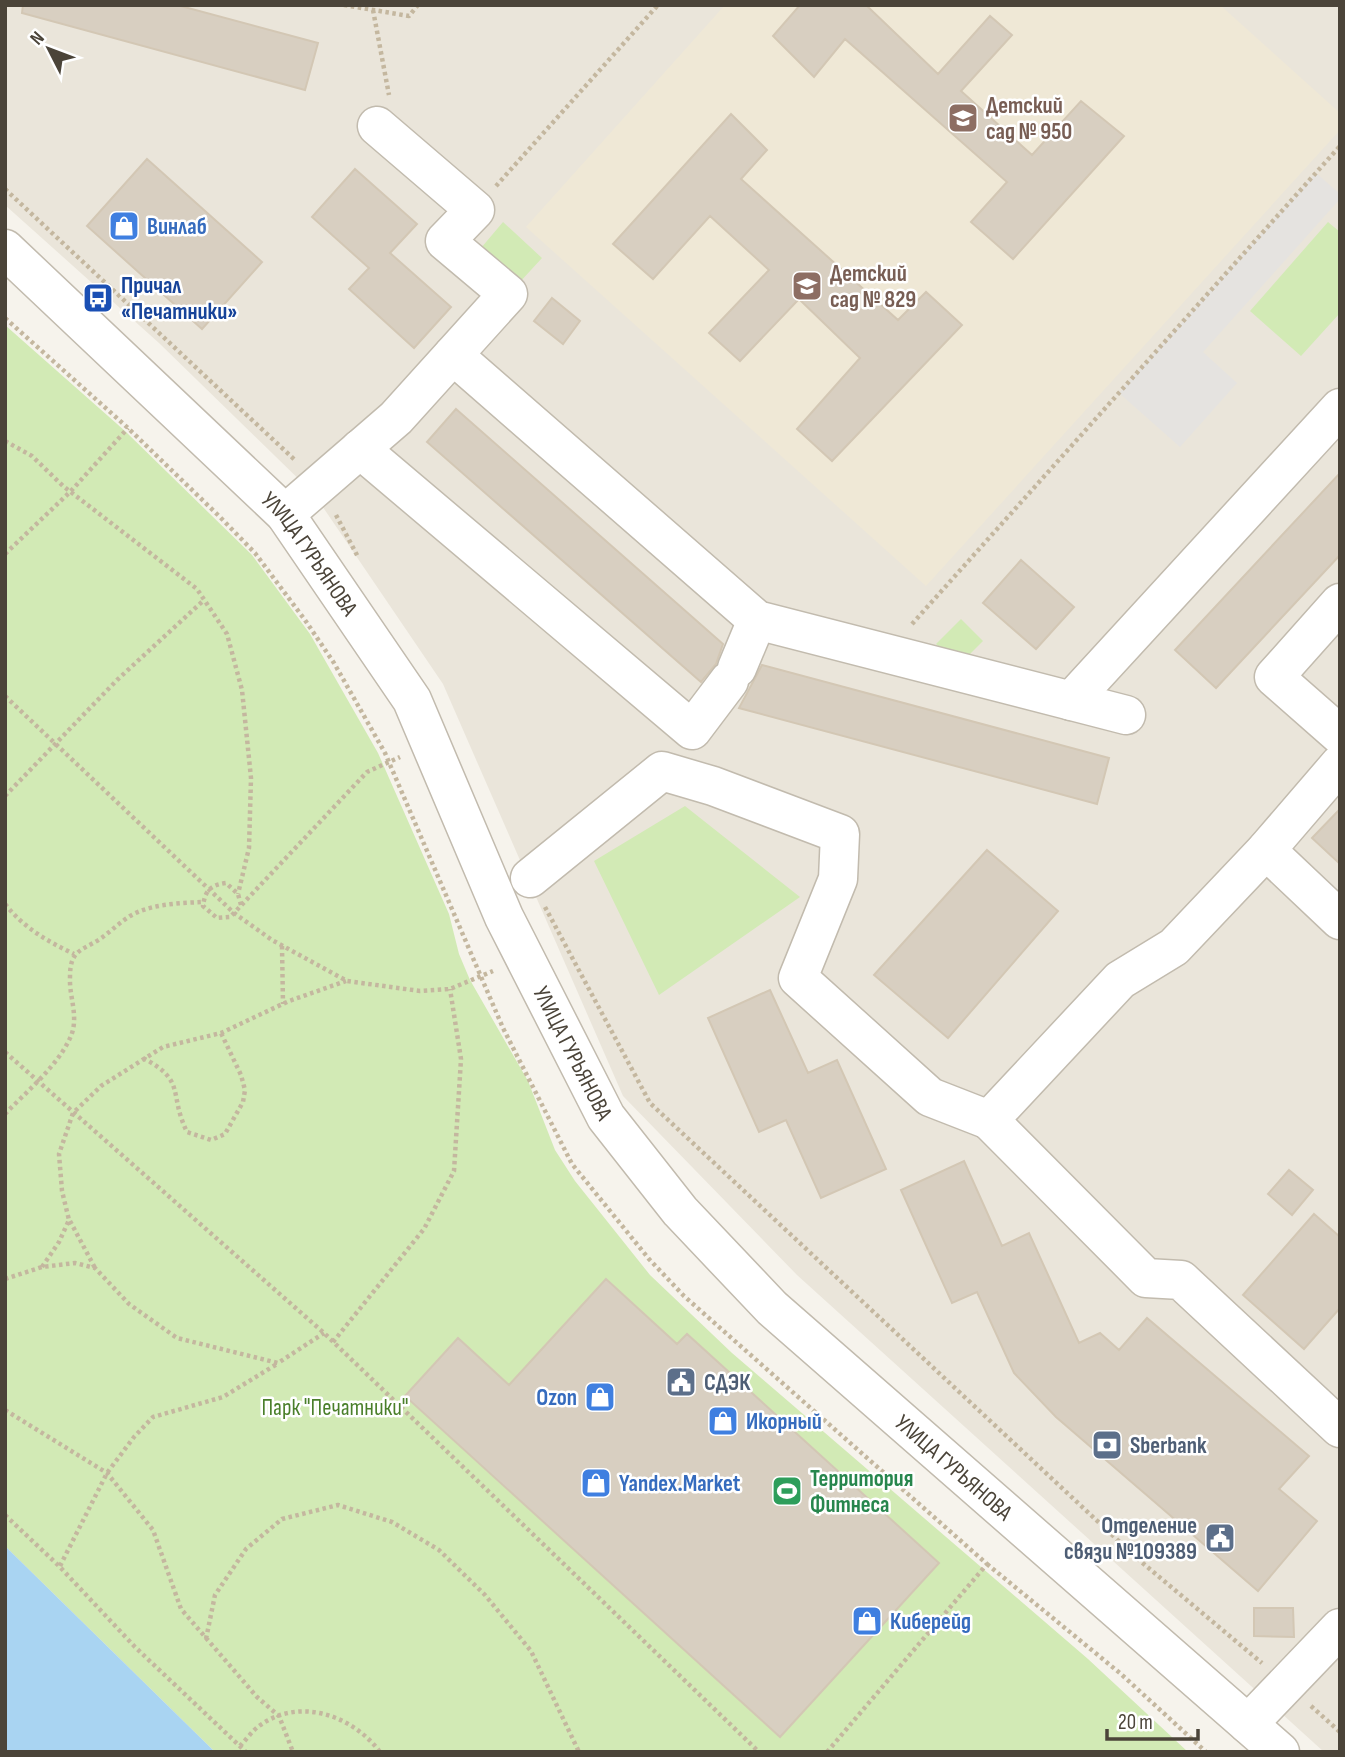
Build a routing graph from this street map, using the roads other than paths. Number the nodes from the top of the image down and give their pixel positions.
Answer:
1 (388, 136) road end
2 (5, 249) edge
3 (453, 355) junction
4 (1340, 408) edge
5 (360, 449) junction
6 (285, 514) junction
7 (1340, 603) edge
8 (757, 620) junction
9 (1071, 701) junction
10 (1126, 715) dead end
11 (1340, 736) edge
12 (1340, 764) edge
13 (1266, 850) junction
14 (530, 878) road end
15 (1340, 920) edge
16 (989, 1120) junction
17 (1340, 1427) edge
18 (1340, 1628) edge
19 (1248, 1724) junction
20 (1280, 1752) edge

1 - 3 street
2 - 6 street, УЛИЦА ГУРЬЯНОВА
3 - 5 street
3 - 8 street
4 - 9 street
5 - 6 street
5 - 8 street
6 - 19 street, УЛИЦА ГУРЬЯНОВА
7 - 11 street
8 - 9 street
9 - 10 street
12 - 13 street
13 - 15 street
13 - 16 street
14 - 16 street
16 - 17 street
18 - 19 street
19 - 20 street, УЛИЦА ГУРЬЯНОВА

